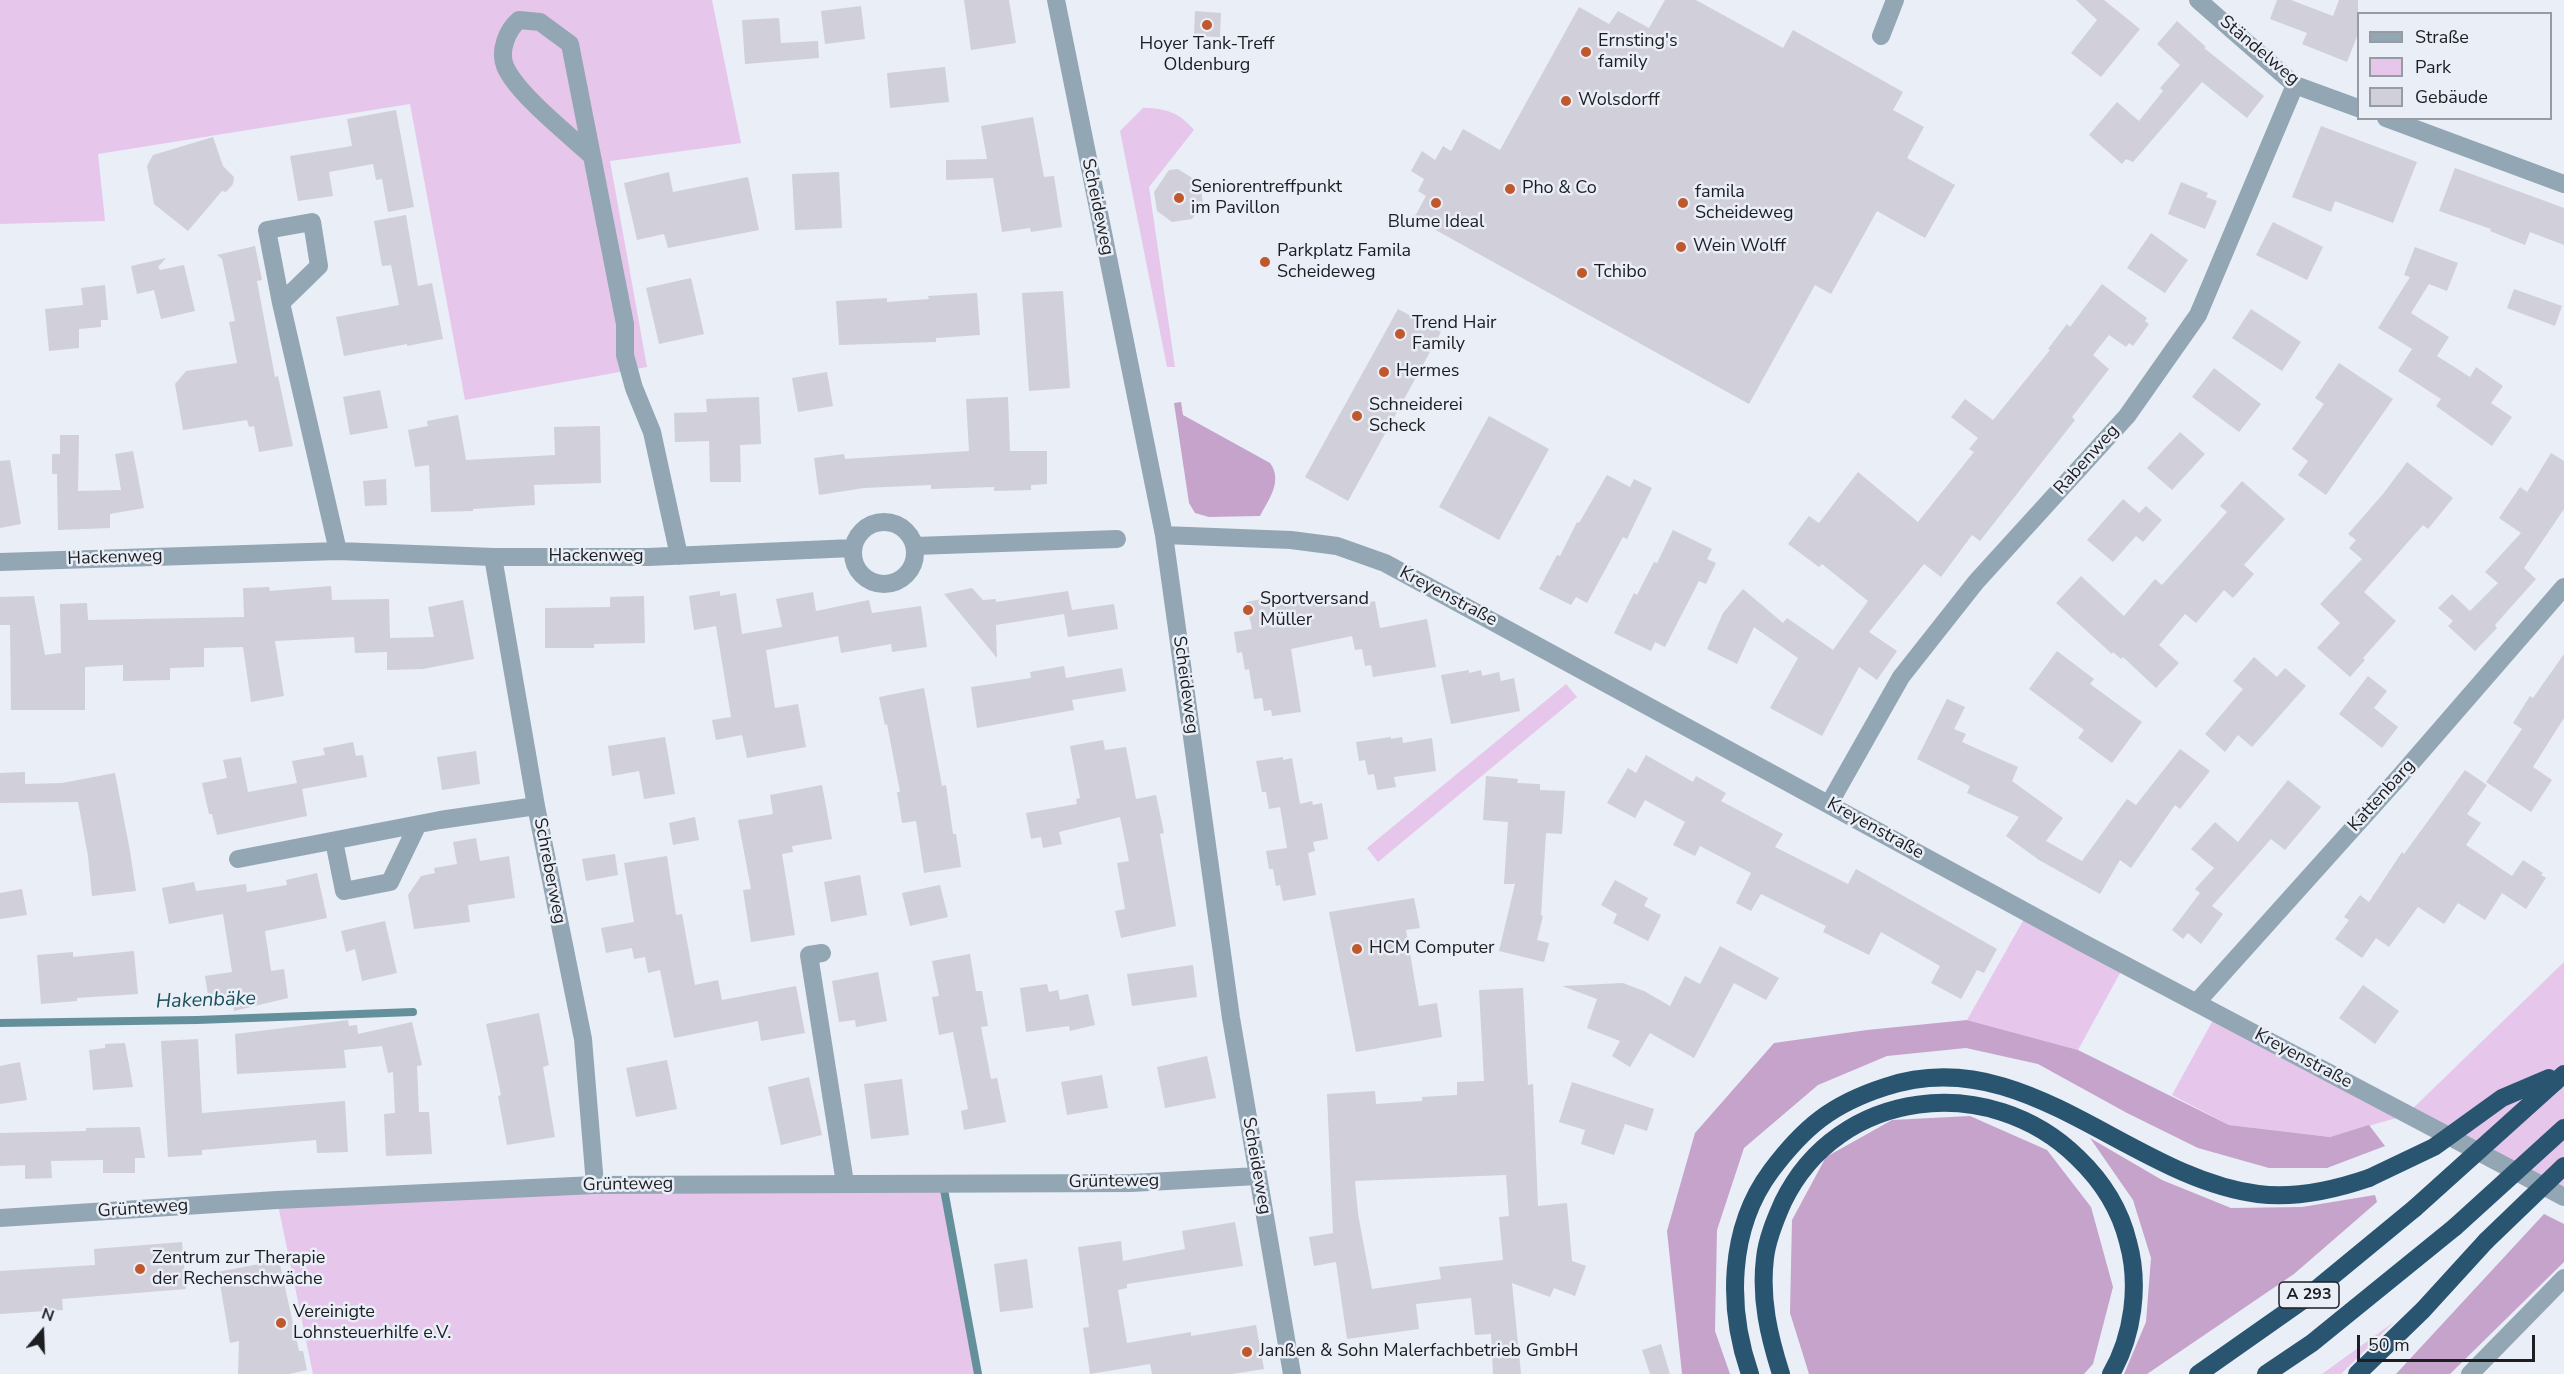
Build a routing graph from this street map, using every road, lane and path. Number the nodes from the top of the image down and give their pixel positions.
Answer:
1 (1056, 0) edge
2 (1895, 0) edge
3 (2198, 0) edge
4 (1881, 36) dead end
5 (2295, 85) junction
6 (2357, 108) edge
7 (2391, 120) edge
8 (592, 156) junction
9 (2564, 184) edge
10 (281, 303) dead end
11 (1164, 536) junction
12 (1117, 539) dead end
13 (915, 546) junction
14 (853, 548) junction
15 (338, 551) junction
16 (679, 556) junction
17 (493, 557) junction
18 (0, 562) edge
19 (2564, 587) edge
20 (1829, 804) junction
21 (536, 806) junction
22 (417, 826) junction
23 (334, 841) junction
24 (238, 859) dead end
25 (808, 955) dead end
26 (2197, 1002) junction
27 (2558, 1077) edge
28 (2564, 1128) edge
29 (2564, 1166) edge
30 (1257, 1176) junction
31 (845, 1183) junction
32 (595, 1185) junction
33 (2564, 1197) edge
34 (0, 1218) edge
35 (2564, 1278) edge
36 (1292, 1374) edge
37 (1750, 1374) edge
38 (1781, 1374) edge
39 (2111, 1374) edge
40 (2198, 1374) edge
41 (2266, 1374) edge
42 (2357, 1374) edge
43 (2470, 1374) edge

1 - 11 street, Scheideweg
2 - 4 street
3 - 5 street, Ständelweg
5 - 6 street, Ständelweg
5 - 20 street, Rabenweg
7 - 9 street
8 - 8 street
8 - 16 street
10 - 15 street
11 - 20 street, Kreyenstraße
11 - 30 street, Scheideweg
12 - 13 street
13 - 14 street
13 - 14 street
14 - 16 street, Hackenweg
15 - 17 street, Hackenweg
15 - 18 street, Hackenweg
16 - 17 street, Hackenweg
17 - 21 street, Schreberweg
19 - 26 street, Kattenbarg
20 - 26 street, Kreyenstraße
21 - 22 street
21 - 32 street, Schreberweg
22 - 23 street
22 - 23 street
23 - 24 street
25 - 31 street
26 - 33 street, Kreyenstraße
27 - 37 highway, bridge
27 - 40 highway, A 293, bridge
28 - 41 highway, A 293, bridge
29 - 42 highway, bridge
30 - 31 street, Grünteweg
30 - 36 street, Scheideweg
31 - 32 street, Grünteweg
32 - 34 street, Grünteweg
35 - 43 street
38 - 39 highway

